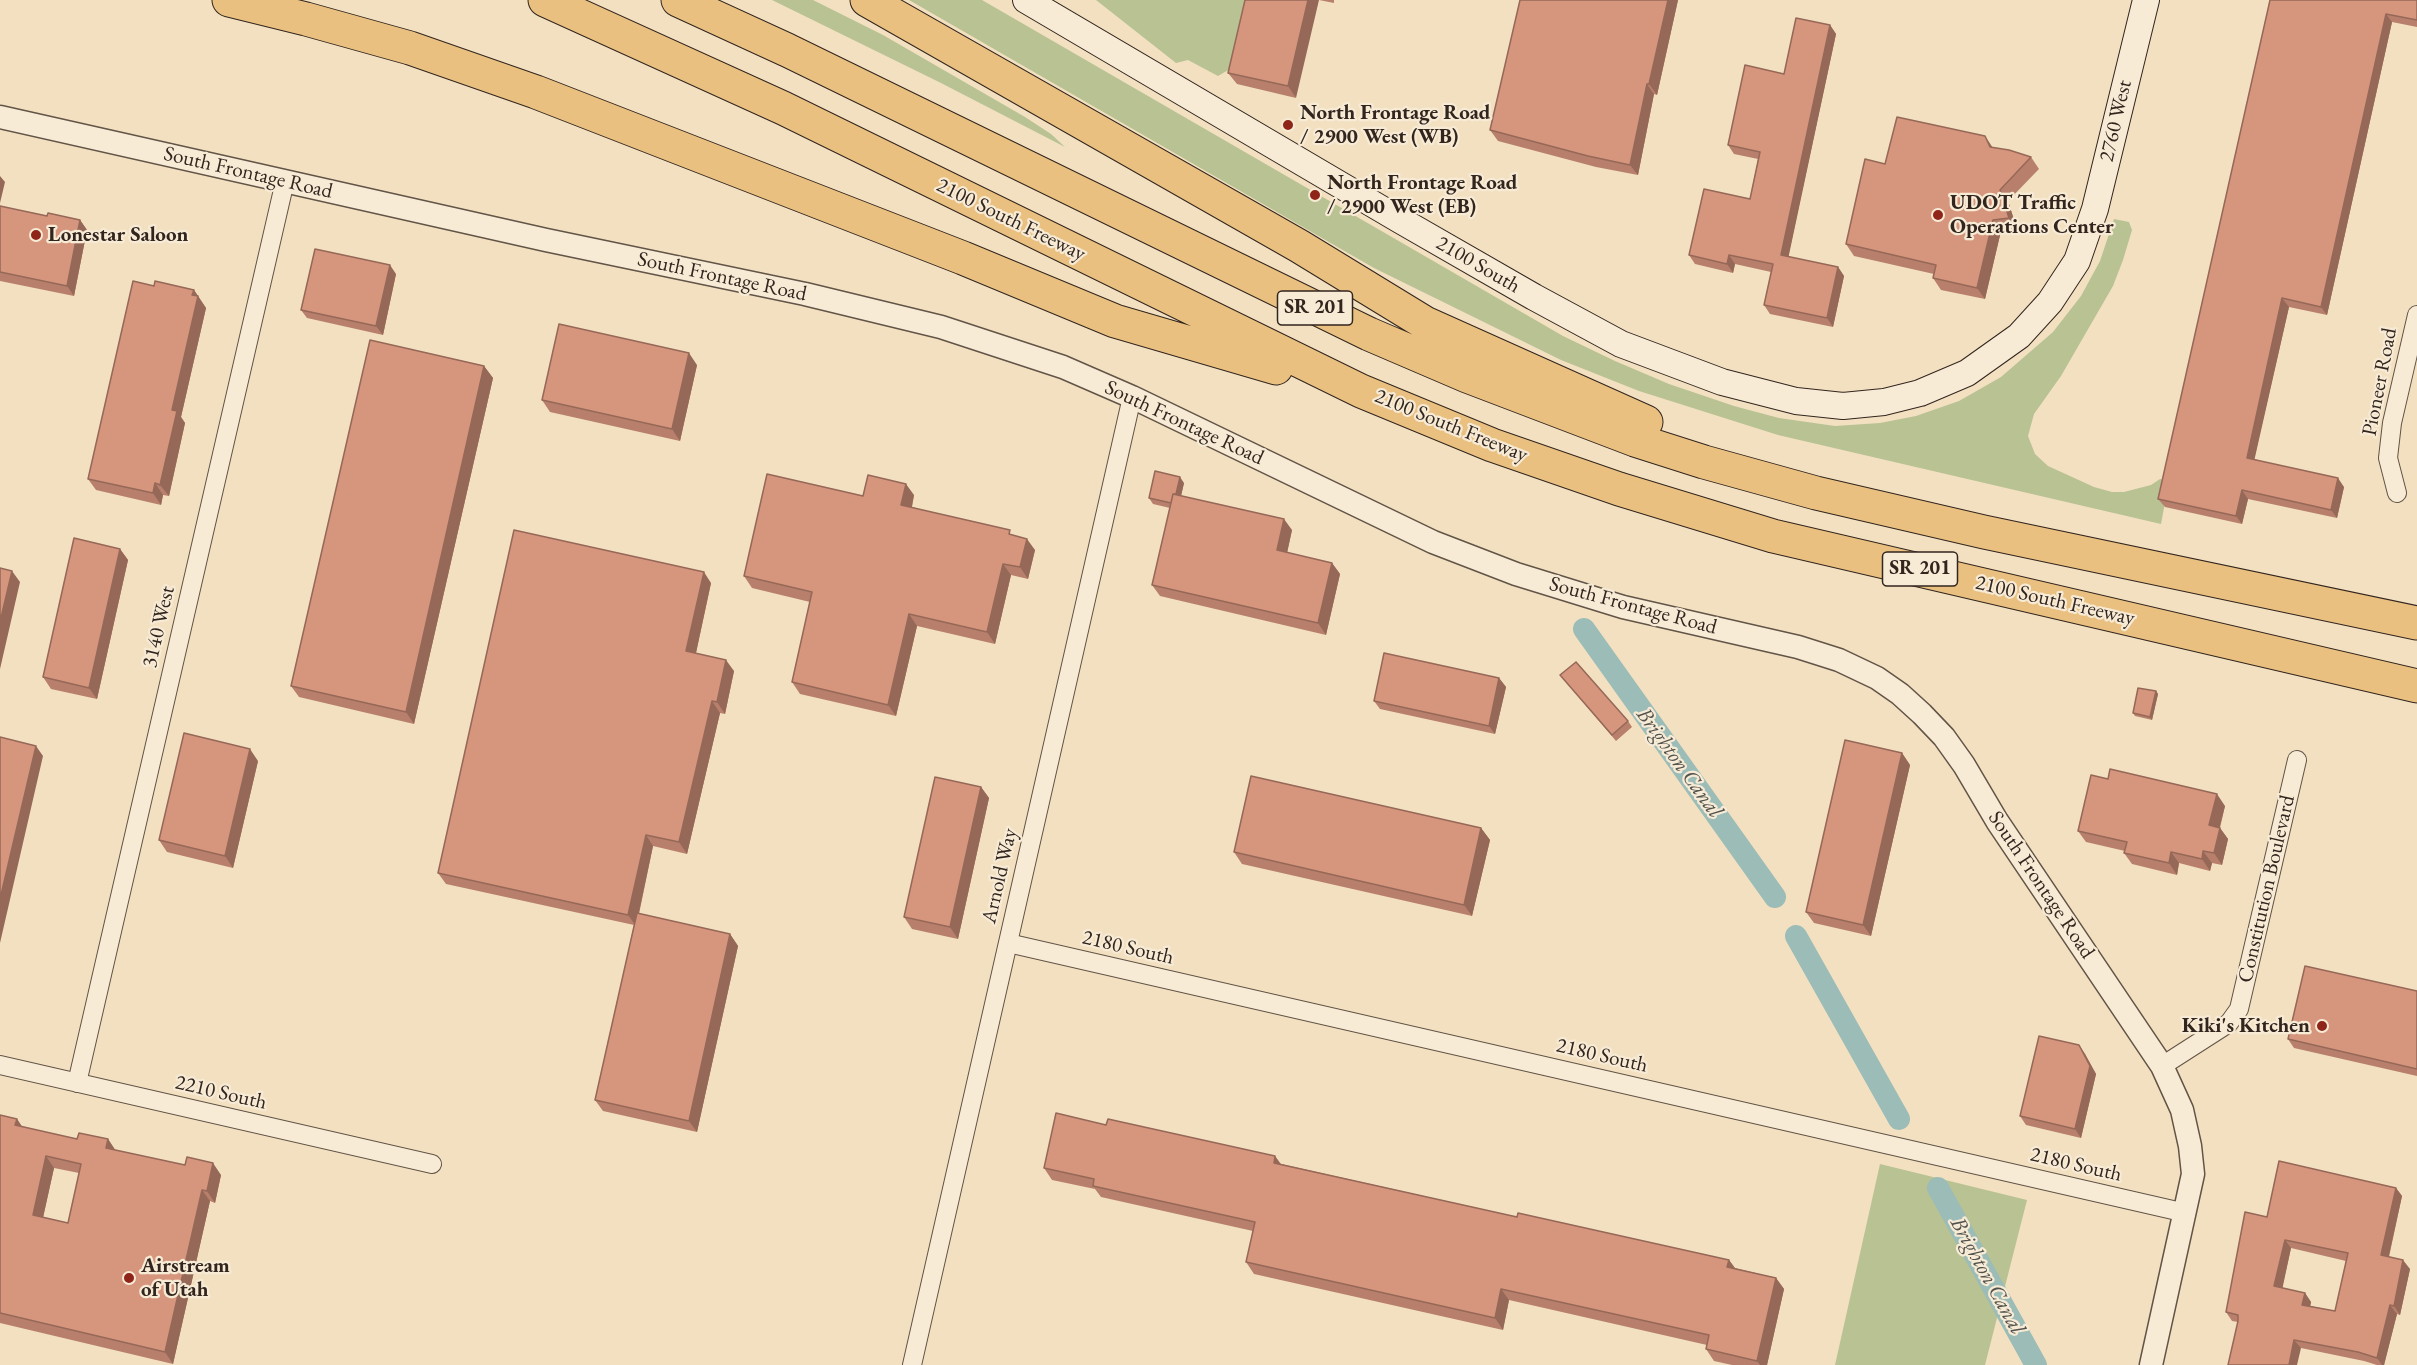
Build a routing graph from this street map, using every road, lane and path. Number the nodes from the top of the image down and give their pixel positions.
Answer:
1 (229, 0) edge
2 (545, 0) edge
3 (678, 0) edge
4 (867, 0) edge
5 (1026, 0) edge
6 (2146, 0) edge
7 (0, 117) edge
8 (285, 181) junction
9 (2417, 315) edge
10 (1968, 373) joint
11 (1132, 397) junction
12 (1431, 421) junction
13 (2397, 493) dead end
14 (1984, 532) junction
15 (2408, 620) edge
16 (2417, 686) edge
17 (2297, 760) dead end
18 (1008, 943) junction
19 (0, 1065) edge
20 (2162, 1066) junction
21 (77, 1083) junction
22 (432, 1164) dead end
23 (2186, 1213) junction
24 (912, 1365) edge
25 (2151, 1365) edge

1 - 12 highway
2 - 12 highway, 2100 South Freeway / SR 201
3 - 14 highway, SR 201
4 - 14 highway
5 - 10 main road, 2100 South
6 - 10 main road, 2760 West
7 - 8 street, South Frontage Road
8 - 11 street, South Frontage Road
8 - 21 street, 3140 West
9 - 13 street, Pioneer Road
11 - 18 street, Arnold Way
11 - 20 street, South Frontage Road
12 - 16 highway, 2100 South Freeway / SR 201
14 - 15 highway, SR 201
17 - 20 street, Constitution Boulevard
18 - 23 street, 2180 South
18 - 24 street, Arnold Way
19 - 21 street, 2210 South
20 - 23 street
21 - 22 street, 2210 South
23 - 25 street

